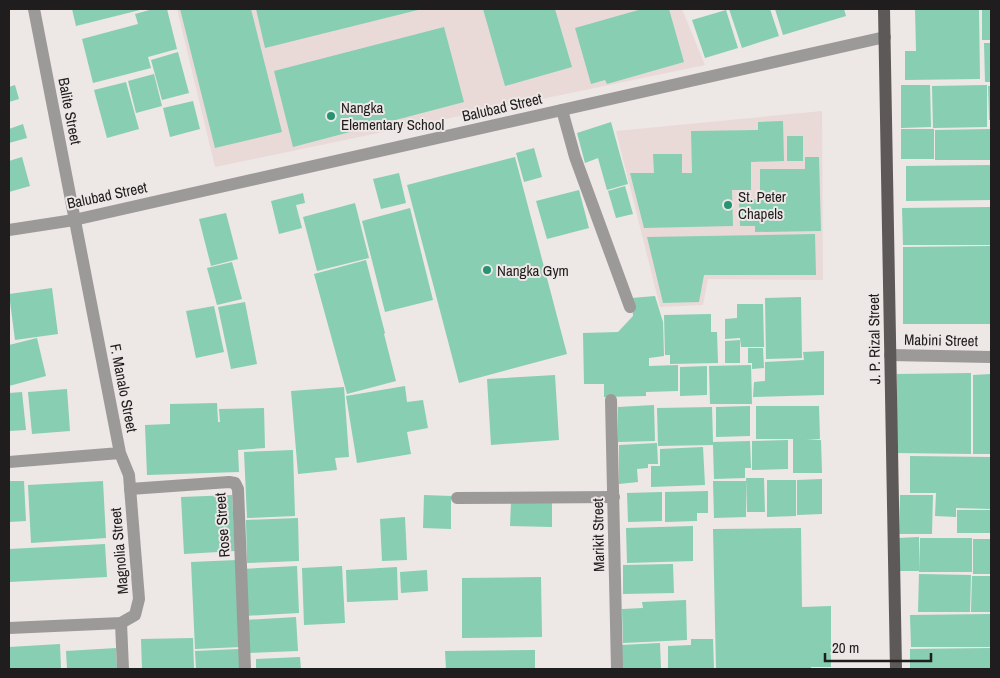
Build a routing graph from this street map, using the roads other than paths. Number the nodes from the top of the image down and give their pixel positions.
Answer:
1 (34, 9) edge
2 (884, 9) edge
3 (885, 37) junction
4 (562, 110) junction
5 (74, 220) junction
6 (9, 230) edge
7 (630, 307) dead end
8 (890, 355) junction
9 (991, 358) edge
10 (611, 400) dead end
11 (120, 453) junction
12 (9, 462) edge
13 (130, 489) junction
14 (614, 497) junction
15 (457, 498) dead end
16 (121, 623) junction
17 (9, 628) edge
18 (123, 669) edge
19 (245, 669) edge
20 (616, 669) edge
21 (896, 669) edge

1 - 5 street, Balite Street
2 - 3 main road, J. P. Rizal Street
3 - 4 street, Balubad Street
3 - 8 main road, J. P. Rizal Street
4 - 5 street, Balubad Street
4 - 7 street
5 - 6 street, Balubad Street
5 - 11 street, F. Manalo Street
8 - 9 street, Mabini Street
8 - 21 main road, J. P. Rizal Street
10 - 14 street, Marikit Street
11 - 12 street, F. Manalo Street
11 - 13 street, Magnolia Street
13 - 16 street, Magnolia Street
13 - 19 street, Rose Street
14 - 15 street
14 - 20 street, Marikit Street
16 - 17 street
16 - 18 street

